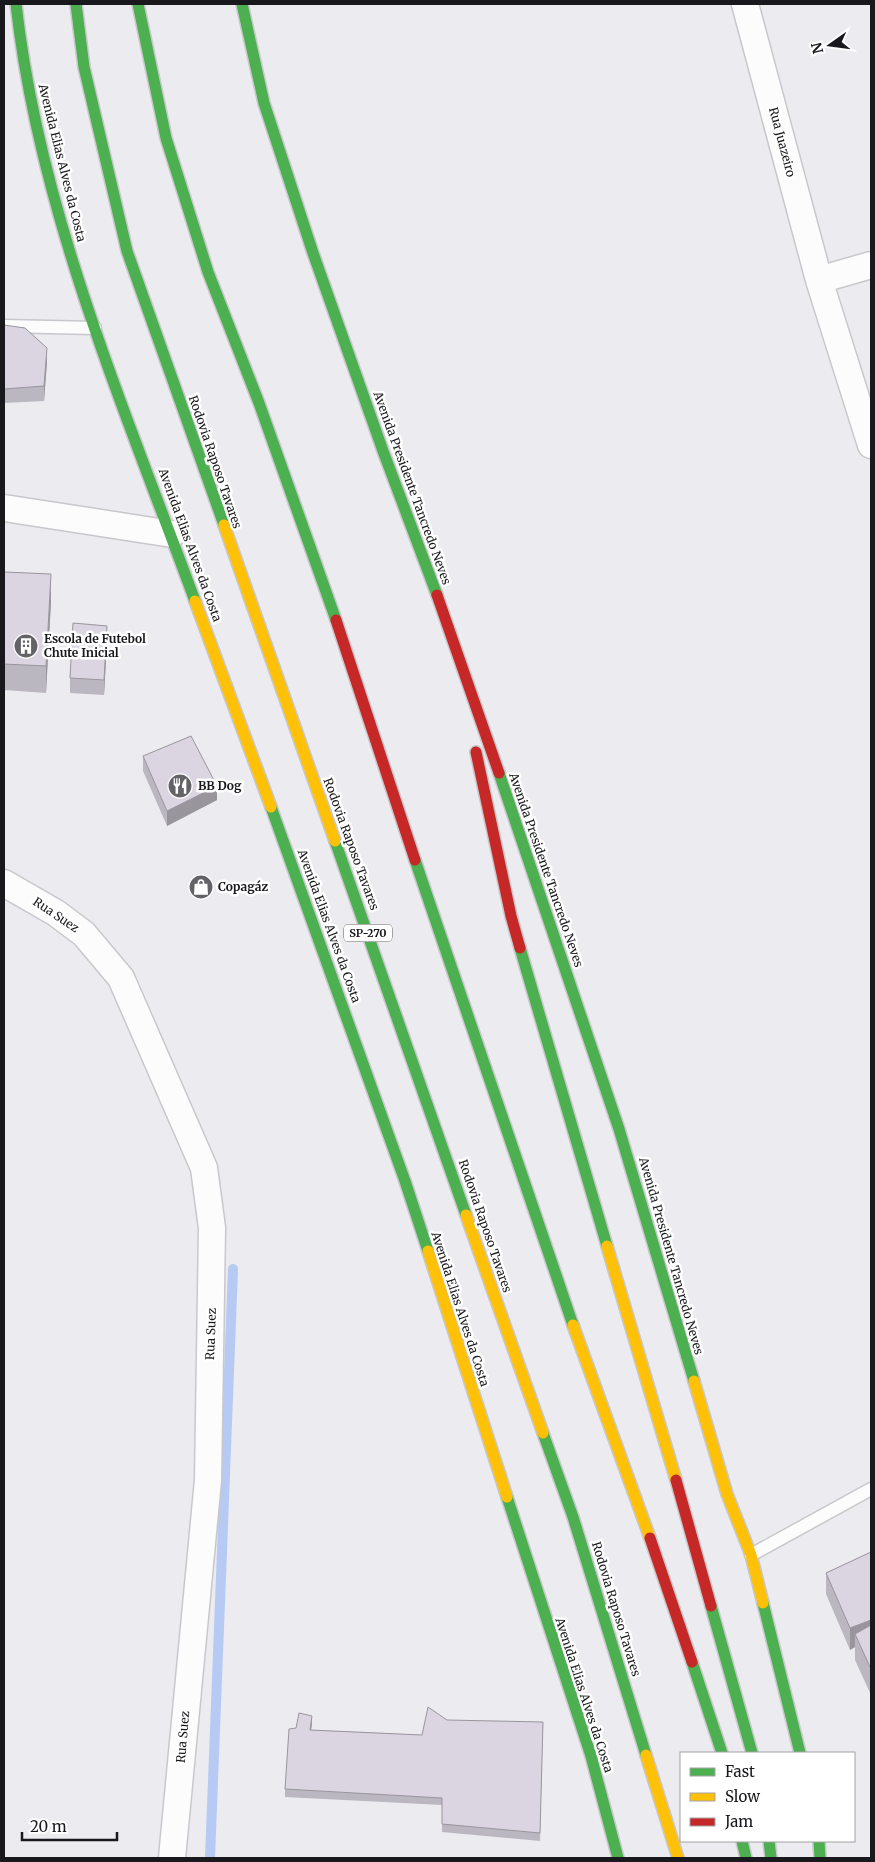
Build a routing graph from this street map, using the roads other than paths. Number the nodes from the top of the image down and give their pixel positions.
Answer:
1 (76, 4) edge
2 (138, 4) edge
3 (242, 4) edge
4 (746, 4) edge
5 (12, 14) edge
6 (871, 265) edge
7 (819, 280) junction
8 (4, 326) edge
9 (95, 328) junction
10 (871, 445) edge
11 (4, 508) edge
12 (172, 534) junction
13 (449, 626) junction
14 (4, 883) edge
15 (871, 1489) edge
16 (751, 1555) junction
17 (722, 1752) edge
18 (752, 1752) edge
19 (800, 1752) edge
20 (742, 1842) edge
21 (768, 1842) edge
22 (819, 1842) edge
23 (172, 1858) edge
24 (618, 1858) edge
25 (678, 1858) edge
26 (746, 1858) edge
27 (771, 1858) edge
28 (820, 1858) edge

1 - 25 main road, Rodovia Raposo Tavares / SP-270
2 - 17 main road
3 - 13 main road, Avenida Presidente Tancredo Neves
4 - 7 street, Rua Juazeiro
5 - 9 main road, Avenida Elias Alves da Costa
6 - 7 street
7 - 10 street, Rua Juazeiro
8 - 9 lane
9 - 12 main road, Avenida Elias Alves da Costa
11 - 12 street
12 - 24 main road, Avenida Elias Alves da Costa
13 - 16 main road, Avenida Presidente Tancredo Neves
13 - 18 main road
14 - 23 street, Rua Suez
15 - 16 lane
16 - 19 main road, Avenida Presidente Tancredo Neves
20 - 26 main road
21 - 27 main road
22 - 28 main road

